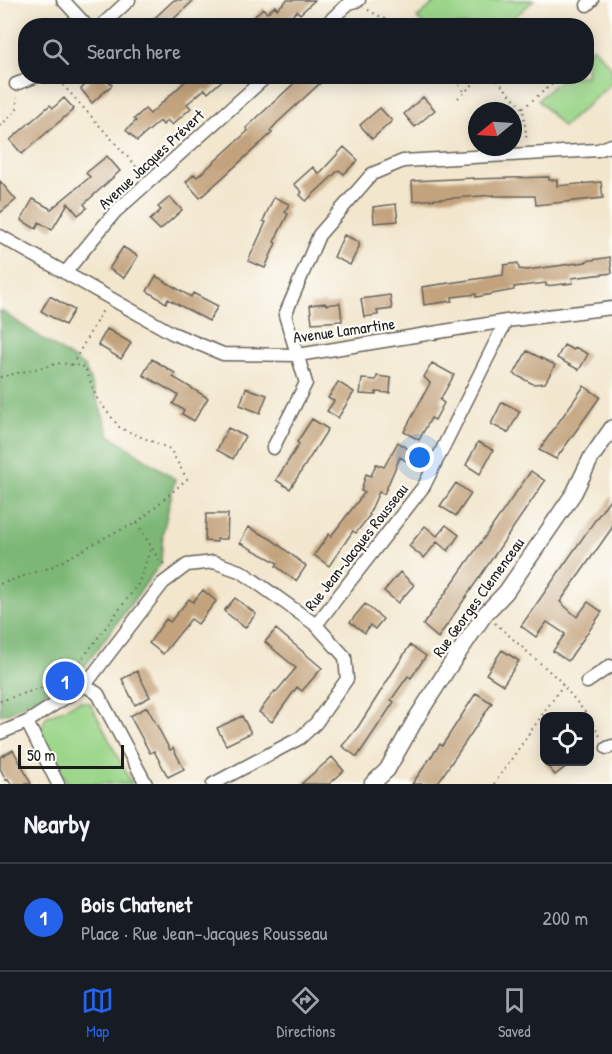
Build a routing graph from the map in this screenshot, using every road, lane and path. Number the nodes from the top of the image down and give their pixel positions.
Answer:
1 (63, 0) edge
2 (129, 0) edge
3 (352, 1) edge
4 (80, 18) edge
5 (110, 18) edge
6 (333, 18) edge
7 (384, 18) edge
8 (16, 84) edge
9 (62, 84) edge
10 (258, 84) edge
11 (458, 84) edge
12 (474, 84) edge
13 (500, 84) edge
14 (552, 84) edge
15 (465, 92) junction
16 (458, 98) dead end
17 (523, 108) junction
18 (0, 126) edge
19 (612, 145) edge
20 (528, 154) junction
21 (150, 181) junction
22 (0, 237) edge
23 (65, 273) junction
24 (110, 298) junction
25 (612, 308) edge
26 (506, 321) junction
27 (298, 355) junction
28 (72, 365) junction
29 (0, 377) edge
30 (612, 429) edge
31 (273, 448) dead end
32 (137, 523) junction
33 (151, 547) junction
34 (187, 565) junction
35 (0, 584) edge
36 (485, 614) junction
37 (316, 625) junction
38 (612, 668) edge
39 (587, 682) dead end
40 (85, 685) junction
41 (563, 685) junction
42 (0, 701) edge
43 (584, 712) edge
44 (27, 722) junction
45 (594, 725) edge
46 (0, 733) edge
47 (610, 747) edge
48 (58, 784) edge
49 (146, 784) edge
50 (213, 784) edge
51 (372, 784) edge
52 (494, 784) edge

1 - 4 street
2 - 5 street
3 - 6 street
3 - 7 path
8 - 18 path
9 - 21 path
10 - 21 street, Avenue Jacques Prévert
11 - 15 path
12 - 15 path
13 - 17 path
14 - 17 path
15 - 16 path
17 - 20 path
19 - 20 street
20 - 27 street
21 - 23 street, Avenue Jacques Prévert
22 - 23 street, Avenue Lamartine
23 - 24 street, Avenue Lamartine
24 - 27 street, Avenue Lamartine
24 - 28 path
25 - 26 street, Avenue Lamartine
26 - 27 street, Avenue Lamartine
26 - 37 street, Rue Jean-Jacques Rousseau
27 - 31 street
28 - 29 path
28 - 32 path
30 - 36 street, Rue Georges Clemenceau
32 - 33 path
32 - 35 path
33 - 34 path
33 - 42 path
34 - 37 street, Rue Jean-Jacques Rousseau
34 - 40 street
36 - 41 path
36 - 51 street, Rue Georges Clemenceau
37 - 50 street
38 - 39 street
40 - 44 street
40 - 49 street
41 - 43 path
41 - 52 path
44 - 46 street
44 - 48 street
45 - 47 path

